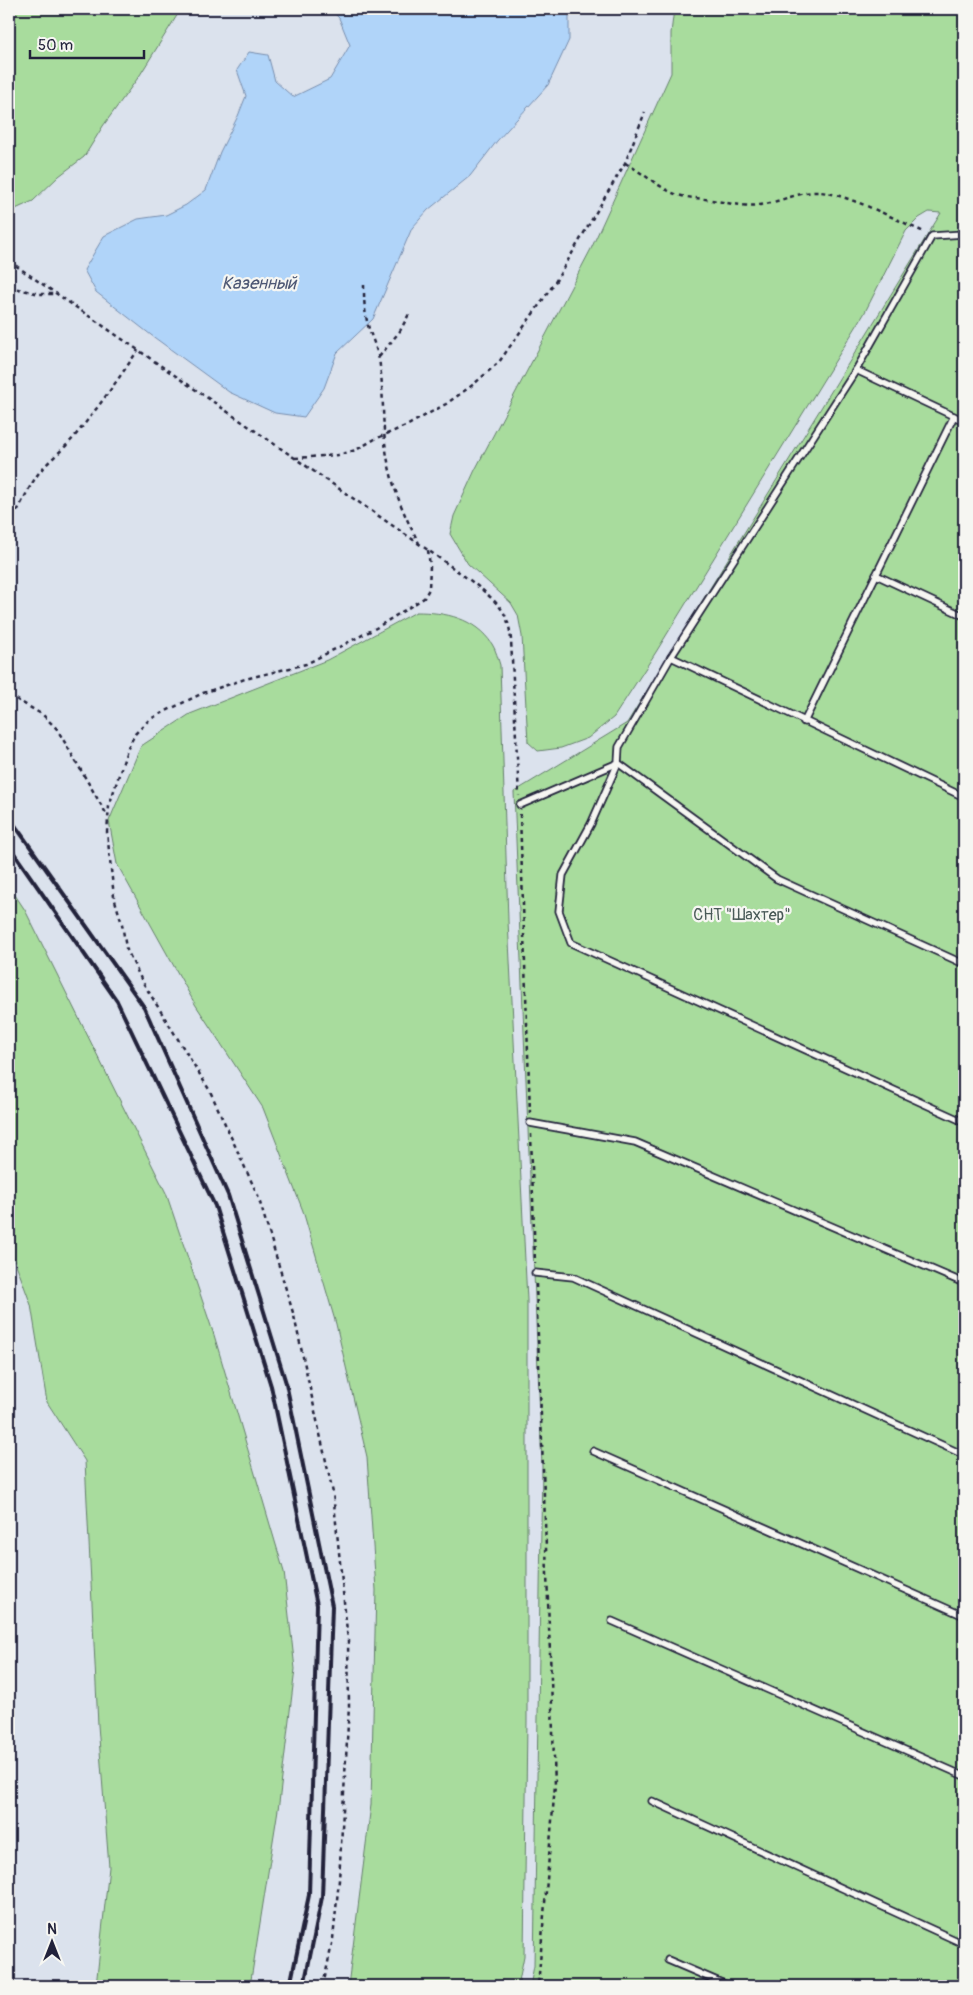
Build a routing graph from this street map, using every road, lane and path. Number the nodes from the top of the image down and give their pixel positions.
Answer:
1 (645, 112) dead end
2 (625, 163) junction
3 (964, 234) edge
4 (932, 236) junction
5 (9, 261) edge
6 (364, 285) dead end
7 (9, 287) edge
8 (56, 294) junction
9 (409, 314) dead end
10 (138, 350) junction
11 (379, 357) junction
12 (856, 370) junction
13 (954, 416) junction
14 (964, 421) edge
15 (386, 434) junction
16 (294, 458) junction
17 (9, 524) edge
18 (420, 545) junction
19 (428, 550) junction
20 (876, 575) junction
21 (964, 616) edge
22 (671, 657) junction
23 (9, 695) edge
24 (804, 722) junction
25 (618, 763) junction
26 (964, 797) edge
27 (520, 806) junction
28 (108, 817) junction
29 (964, 964) edge
30 (530, 1122) junction
31 (964, 1122) edge
32 (535, 1273) junction
33 (964, 1283) edge
34 (592, 1451) dead end
35 (964, 1455) edge
36 (964, 1616) edge
37 (612, 1621) dead end
38 (964, 1776) edge
39 (652, 1801) dead end
40 (964, 1944) edge
41 (668, 1960) dead end
42 (323, 1986) edge
43 (538, 1986) edge
44 (729, 1986) edge

1 - 2 path
2 - 4 path
2 - 15 path
3 - 4 lane
4 - 12 lane
5 - 8 path
6 - 11 path
7 - 8 path
8 - 10 path
9 - 11 path
10 - 16 path
10 - 17 path
11 - 15 path
12 - 13 lane
12 - 22 lane
13 - 14 lane
13 - 20 lane
15 - 16 path
15 - 18 path
16 - 18 path
18 - 19 path
19 - 27 path
19 - 28 path
20 - 21 lane
20 - 24 lane
22 - 24 lane
22 - 25 lane
23 - 28 path
24 - 26 lane
25 - 27 lane
25 - 29 lane
25 - 31 lane
27 - 30 path
28 - 42 path
30 - 32 path
30 - 33 lane
32 - 35 lane
32 - 43 path
34 - 36 lane
37 - 38 lane
39 - 40 lane
41 - 44 lane

